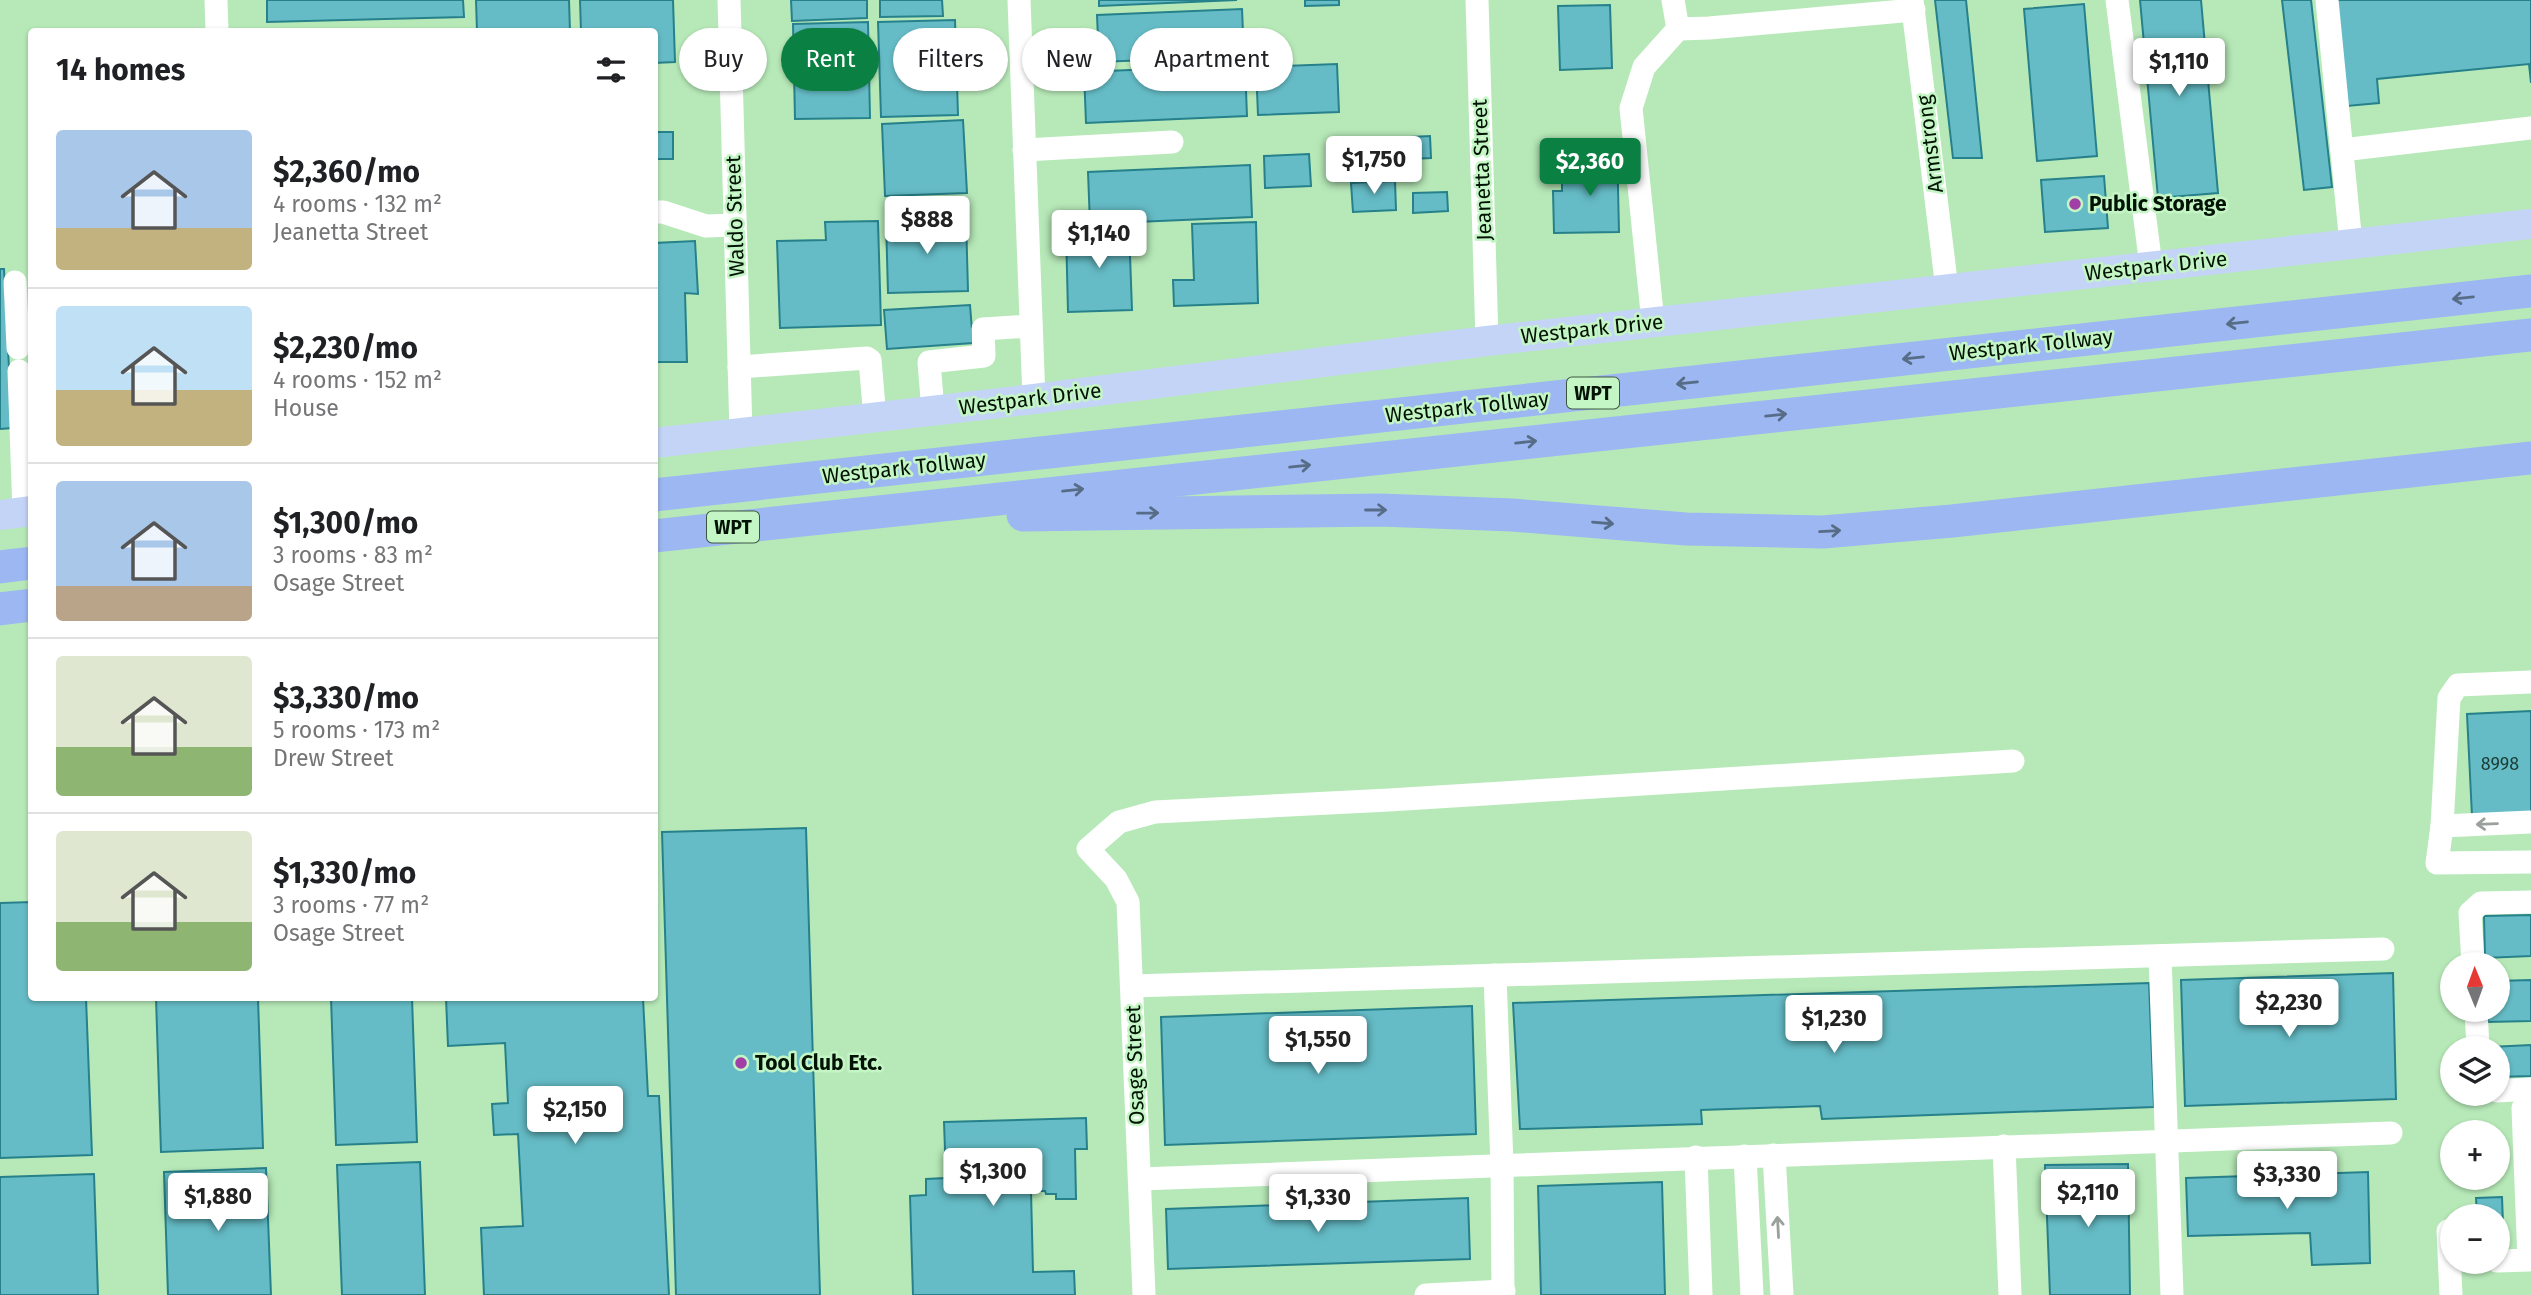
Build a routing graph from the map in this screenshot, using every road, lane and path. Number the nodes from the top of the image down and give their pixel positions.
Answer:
1 (216, 0) edge
2 (729, 0) edge
3 (1018, 0) edge
4 (1477, 0) edge
5 (1673, 0) edge
6 (2117, 0) edge
7 (2326, 0) edge
8 (1913, 5) edge
9 (1798, 10) edge
10 (217, 28) edge
11 (1678, 29) junction
12 (2531, 128) edge
13 (1172, 142) dead end
14 (1024, 150) junction
15 (2342, 150) junction
16 (658, 212) edge
17 (735, 225) junction
18 (2531, 225) edge
19 (2351, 244) junction
20 (2151, 266) junction
21 (15, 282) dead end
22 (1947, 289) junction
23 (2531, 291) edge
24 (1653, 322) junction
25 (1031, 326) junction
26 (2531, 335) edge
27 (1487, 341) junction
28 (18, 348) dead end
29 (739, 367) junction
30 (19, 371) dead end
31 (1034, 399) junction
32 (933, 411) junction
33 (875, 418) junction
34 (741, 433) junction
35 (658, 443) edge
36 (2531, 458) edge
37 (658, 495) edge
38 (18, 513) edge
39 (811, 518) junction
40 (658, 536) edge
41 (28, 564) edge
42 (0, 567) edge
43 (28, 606) edge
44 (0, 609) edge
45 (2531, 682) edge
46 (2013, 761) dead end
47 (2531, 822) edge
48 (2442, 826) junction
49 (2531, 862) edge
50 (2531, 902) edge
51 (2383, 949) dead end
52 (2472, 952) edge
53 (2160, 956) junction
54 (1495, 975) junction
55 (1132, 986) junction
56 (2510, 1094) edge
57 (2527, 1099) edge
58 (2391, 1133) dead end
59 (2168, 1140) junction
60 (2004, 1146) junction
61 (1774, 1155) junction
62 (1745, 1156) junction
63 (1696, 1157) junction
64 (1502, 1165) junction
65 (1140, 1179) junction
66 (2510, 1261) edge
67 (2454, 1274) edge
68 (1504, 1293) edge
69 (1144, 1295) edge
70 (1426, 1295) edge
71 (1701, 1295) edge
72 (1752, 1295) edge
73 (1782, 1295) edge
74 (2010, 1295) edge
75 (2172, 1295) edge
76 (2451, 1295) edge

1 - 10 street
2 - 17 street, Waldo Street
3 - 14 street
4 - 27 street, Jeanetta Street
5 - 11 street
6 - 20 street
7 - 15 street
8 - 9 street
8 - 22 street, Armstrong
9 - 11 street
11 - 24 street
12 - 15 street
13 - 14 street
14 - 25 street
15 - 19 street
16 - 17 street
17 - 29 street, Waldo Street
18 - 19 main road, Westpark Drive
19 - 20 main road, Westpark Drive
20 - 22 main road, Westpark Drive
21 - 28 street
22 - 24 main road, Westpark Drive
23 -> 37 highway, Westpark Tollway / WPT
24 - 27 main road, Westpark Drive
25 - 31 street
25 - 32 street
39 -> 26 highway, Westpark Tollway / WPT
27 - 31 main road, Westpark Drive
29 - 33 street
29 - 34 street, Waldo Street
30 - 38 street
31 - 32 main road, Westpark Drive
32 - 33 main road, Westpark Drive
33 - 34 main road, Westpark Drive
34 - 35 main road, Westpark Drive
39 -> 36 highway
39 - 40 highway, Westpark Tollway / WPT
41 - 42 highway
43 - 44 highway
45 - 48 street
46 - 55 street, Osage Street
47 -> 48 street
48 - 49 street
50 - 52 street
51 - 53 street
53 - 54 street
53 - 59 street
54 - 55 street
54 - 64 street
55 - 65 street, Osage Street
56 - 57 street
57 - 66 street
58 - 59 street
59 - 60 street
59 - 75 street
60 - 61 street
60 - 74 street
61 - 62 street
73 -> 61 street
62 - 63 street
62 - 72 street
63 - 64 street
63 - 71 street
64 - 65 street
64 - 68 street
65 - 69 street, Osage Street
67 - 76 street
68 - 70 street

